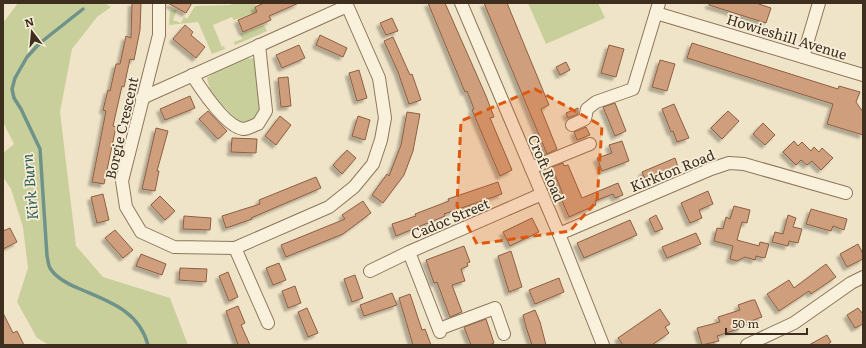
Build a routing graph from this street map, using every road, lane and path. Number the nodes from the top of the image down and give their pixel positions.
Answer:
1 (159, 3) edge
2 (462, 3) edge
3 (819, 3) edge
4 (347, 5) edge
5 (658, 8) edge
6 (259, 45) junction
7 (803, 56) junction
8 (863, 74) edge
9 (192, 75) junction
10 (142, 98) junction
11 (572, 125) dead end
12 (590, 144) dead end
13 (531, 168) junction
14 (846, 193) dead end
15 (542, 194) junction
16 (559, 234) junction
17 (235, 248) junction
18 (409, 252) junction
19 (370, 271) dead end
20 (863, 277) edge
21 (268, 323) dead end
22 (504, 334) dead end
23 (603, 345) edge
24 (747, 345) edge

1 - 10 street, Borgie Crescent
2 - 13 street, Croft Road
3 - 7 street
4 - 6 street
4 - 17 street, Borgie Crescent
5 - 7 street, Howieshill Avenue
5 - 11 street
6 - 9 street
6 - 9 street
7 - 8 street, Howieshill Avenue
9 - 10 street
10 - 17 street, Borgie Crescent
12 - 13 street
13 - 15 street, Croft Road
14 - 16 street, Kirkton Road
15 - 16 street, Croft Road
15 - 18 street, Cadoc Street
16 - 23 street, Croft Road
17 - 21 street
18 - 19 street, Cadoc Street
18 - 22 street
20 - 24 street

